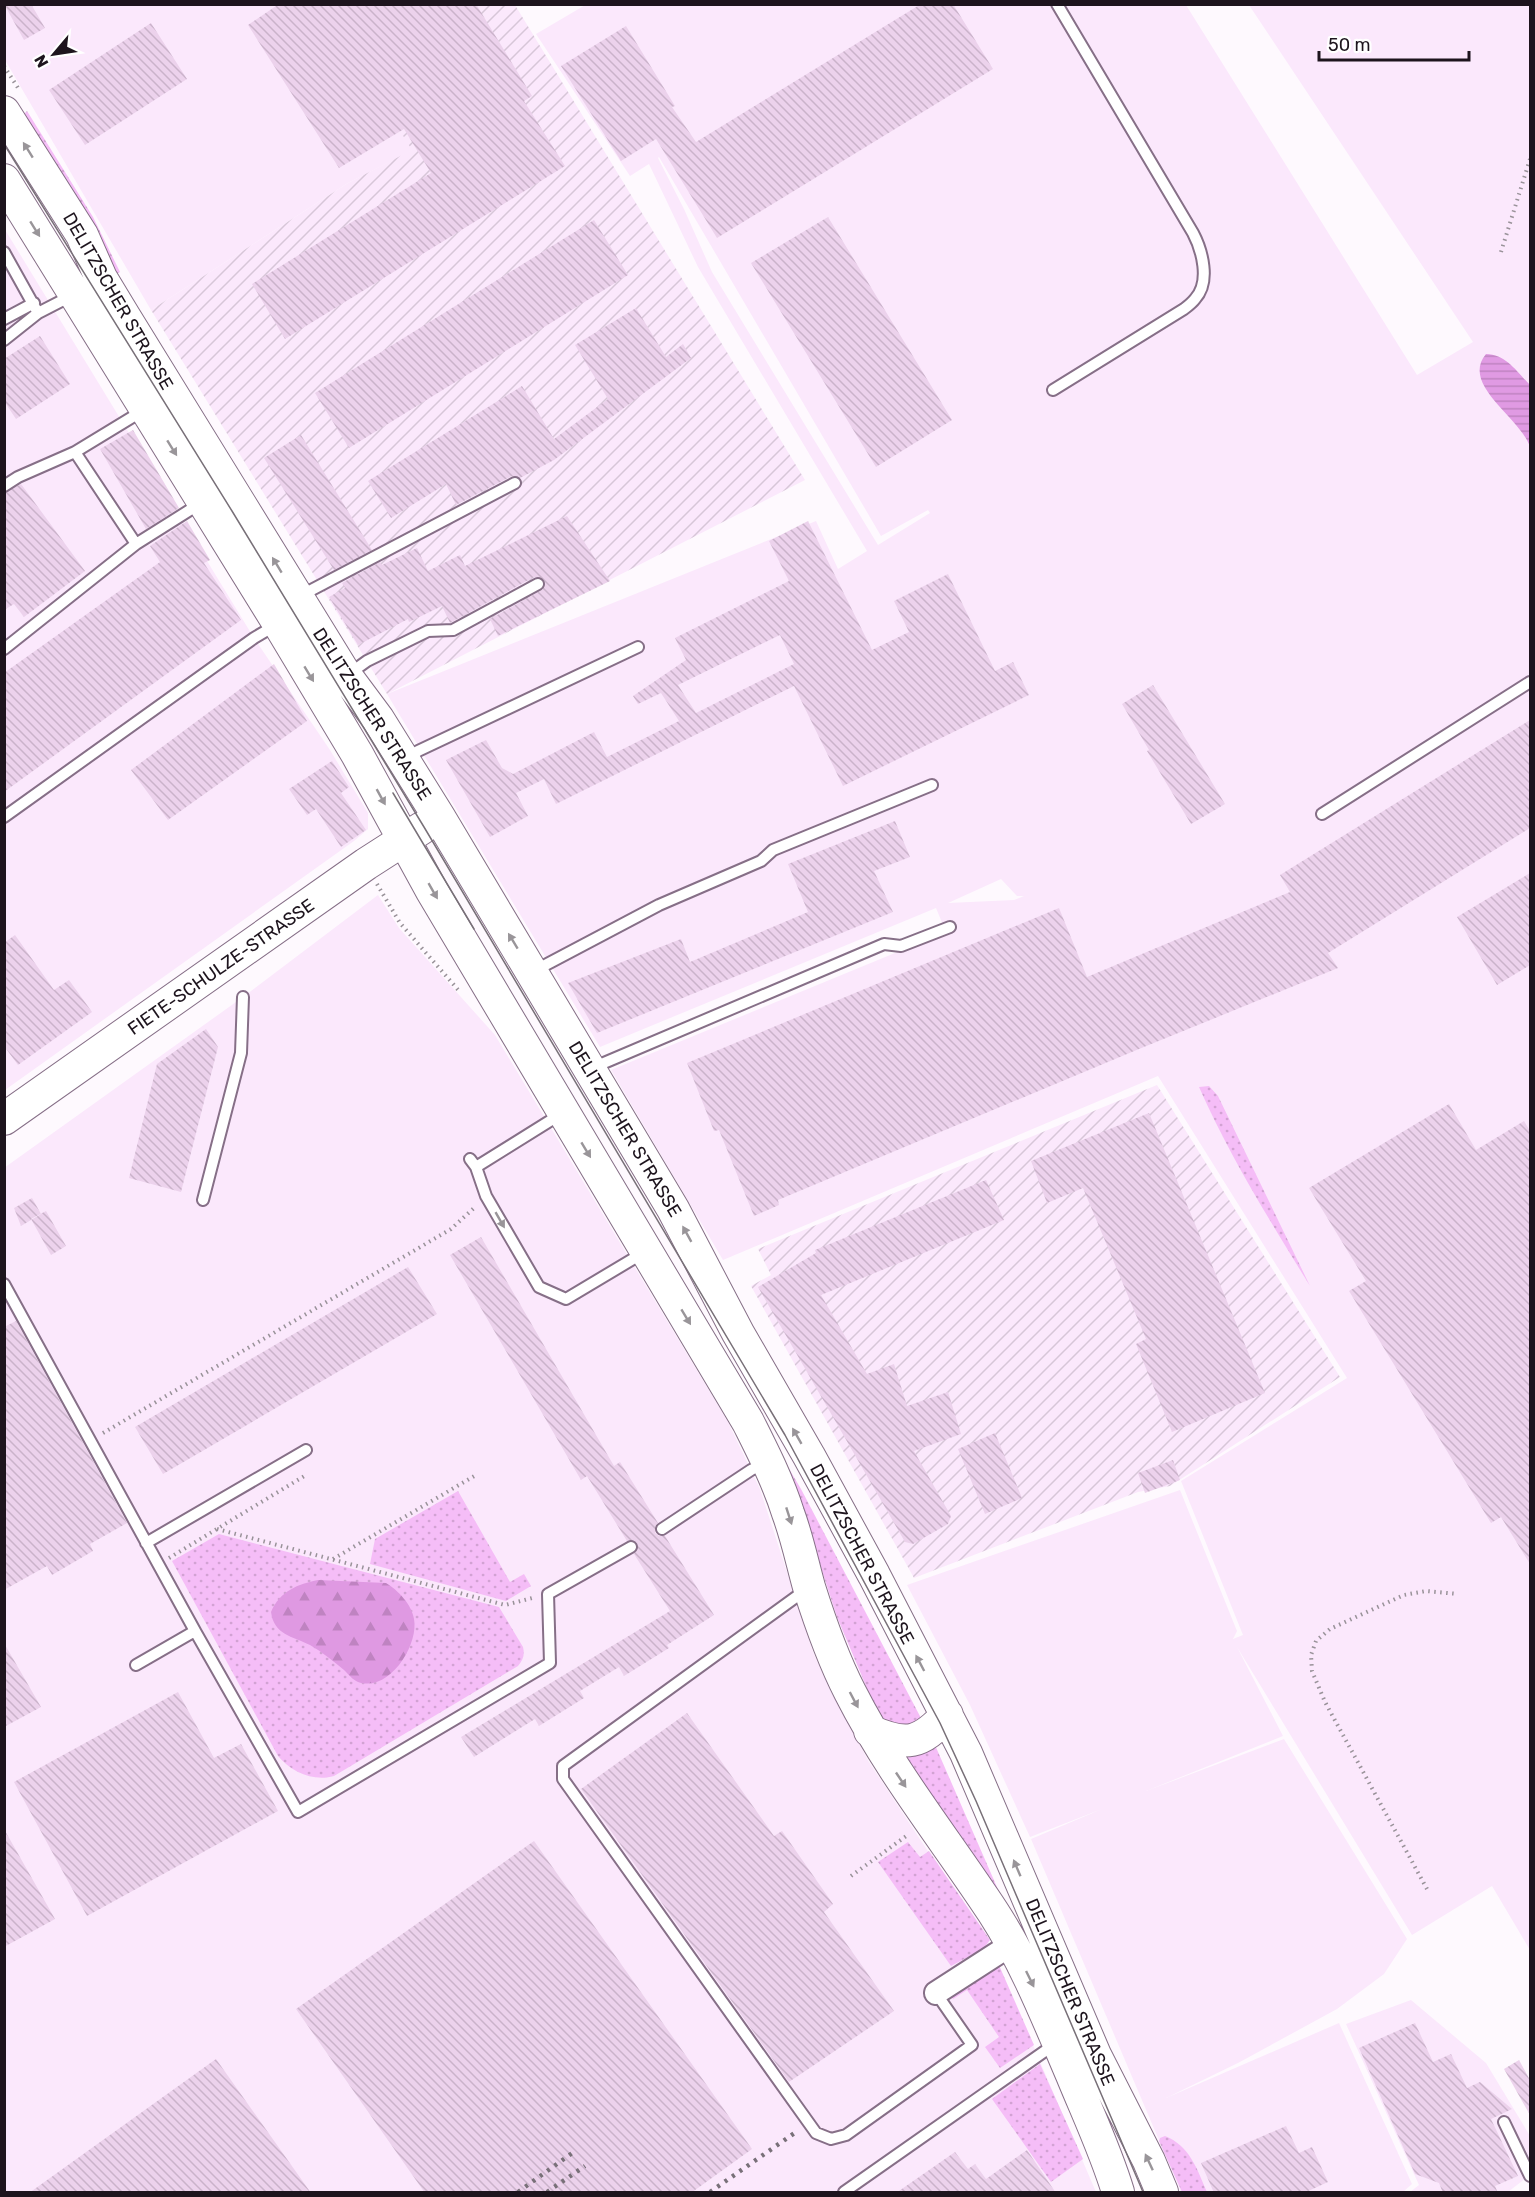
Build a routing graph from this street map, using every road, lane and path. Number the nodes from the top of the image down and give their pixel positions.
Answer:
1 (1057, 4) edge
2 (4, 112) edge
3 (1530, 159) edge
4 (5, 181) edge
5 (4, 252) edge
6 (1501, 252) dead end
7 (76, 294) junction
8 (36, 308) junction
9 (4, 319) edge
10 (4, 340) edge
11 (1053, 390) dead end
12 (147, 408) junction
13 (75, 452) junction
14 (515, 483) dead end
15 (4, 486) edge
16 (204, 501) junction
17 (136, 544) junction
18 (538, 584) dead end
19 (297, 597) junction
20 (279, 624) junction
21 (638, 646) dead end
22 (4, 649) edge
23 (346, 676) junction
24 (1530, 682) edge
25 (403, 761) junction
26 (932, 785) dead end
27 (1322, 814) dead end
28 (4, 817) edge
29 (439, 817) junction
30 (404, 839) junction
31 (366, 864) junction
32 (950, 927) dead end
33 (531, 972) junction
34 (243, 997) dead end
35 (466, 999) dead end
36 (589, 1070) junction
37 (563, 1112) junction
38 (4, 1119) edge
39 (486, 1196) junction
40 (203, 1200) dead end
41 (646, 1251) junction
42 (4, 1284) edge
43 (89, 1441) junction
44 (306, 1450) dead end
45 (768, 1462) junction
46 (306, 1475) dead end
47 (476, 1475) dead end
48 (217, 1529) junction
49 (662, 1529) dead end
50 (146, 1543) junction
51 (631, 1547) dead end
52 (333, 1560) junction
53 (158, 1564) junction
54 (809, 1587) junction
55 (548, 1594) junction
56 (1458, 1594) dead end
57 (195, 1631) junction
58 (136, 1665) dead end
59 (947, 1715) junction
60 (870, 1731) junction
61 (929, 1820) junction
62 (851, 1876) dead end
63 (1427, 1889) dead end
64 (1012, 1944) junction
65 (936, 1993) joint
66 (1058, 2042) junction
67 (1504, 2122) dead end
68 (1530, 2176) edge
69 (843, 2193) edge
70 (1118, 2193) edge
71 (1162, 2193) edge

1 - 11 lane
19 -> 2 main road, DELITZSCHER STRASSE
3 - 6 path
4 -> 7 main road, DELITZSCHER STRASSE
5 - 8 lane
7 - 8 lane
7 - 12 main road, DELITZSCHER STRASSE
8 - 9 lane
8 - 10 lane
12 - 13 lane
12 -> 16 main road, DELITZSCHER STRASSE
13 - 15 lane
13 - 17 lane
14 - 19 lane
16 - 17 lane
16 - 20 main road, DELITZSCHER STRASSE
17 - 22 lane
18 - 23 lane
19 - 23 main road, DELITZSCHER STRASSE
20 - 28 lane
20 -> 30 main road, DELITZSCHER STRASSE
21 - 25 lane
23 - 25 main road, DELITZSCHER STRASSE
24 - 27 lane
25 - 29 main road, DELITZSCHER STRASSE
26 - 33 lane
29 - 30 main road, FIETE-SCHULZE-STRASSE
33 -> 29 main road, DELITZSCHER STRASSE
30 - 31 main road, FIETE-SCHULZE-STRASSE
30 -> 37 main road, DELITZSCHER STRASSE
31 - 35 path
31 - 38 main road, FIETE-SCHULZE-STRASSE
32 - 36 lane
33 - 36 main road, DELITZSCHER STRASSE
34 - 40 lane
59 -> 36 main road, DELITZSCHER STRASSE
37 - 39 lane
37 -> 41 main road, DELITZSCHER STRASSE
39 -> 41 lane
39 - 43 path
41 -> 45 main road, DELITZSCHER STRASSE
42 - 43 lane
43 - 50 lane
44 - 50 lane
45 - 49 lane
45 -> 54 main road, DELITZSCHER STRASSE
46 - 48 path
47 - 52 path
48 - 52 path
48 - 53 path
50 - 53 lane
51 - 55 lane
52 - 55 path
53 - 57 lane
54 -> 60 main road, DELITZSCHER STRASSE
54 - 65 lane
55 - 57 lane
56 - 63 path
57 - 58 lane
59 - 60 main road
71 -> 59 main road, DELITZSCHER STRASSE
60 -> 61 main road, DELITZSCHER STRASSE
61 - 62 path
61 - 64 main road, DELITZSCHER STRASSE
64 - 65 street
64 -> 66 main road, DELITZSCHER STRASSE
66 - 69 lane
66 - 70 main road, DELITZSCHER STRASSE
67 - 68 lane

